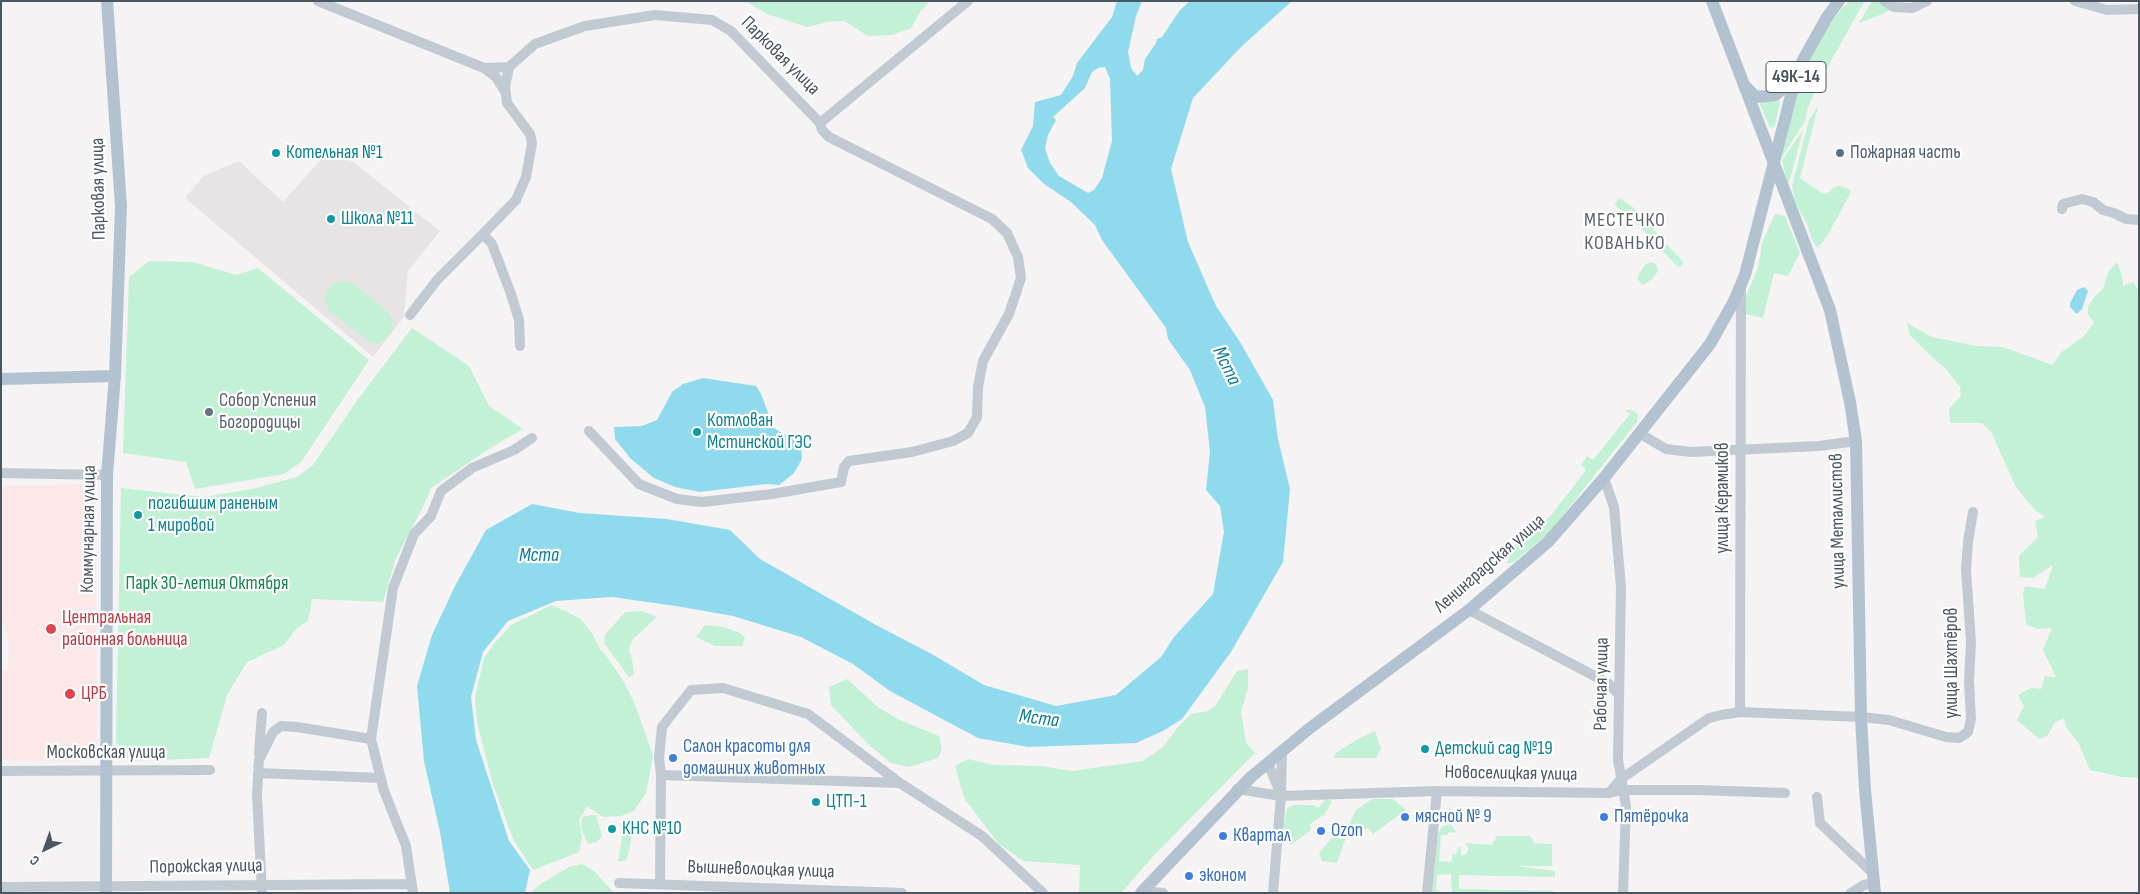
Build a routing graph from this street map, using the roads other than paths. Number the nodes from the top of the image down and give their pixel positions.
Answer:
1 (107, 1) edge
2 (318, 1) edge
3 (968, 1) edge
4 (1712, 1) edge
5 (1839, 1) edge
6 (1884, 1) edge
7 (1927, 1) edge
8 (2075, 1) edge
9 (2139, 9) edge
10 (509, 67) junction
11 (484, 68) junction
12 (1795, 80) junction
13 (1744, 86) junction
14 (506, 94) junction
15 (820, 123) junction
16 (1773, 160) junction
17 (2062, 209) dead end
18 (2139, 220) edge
19 (483, 234) junction
20 (1741, 283) junction
21 (410, 315) dead end
22 (520, 346) dead end
23 (115, 376) junction
24 (1, 379) edge
25 (589, 431) dead end
26 (1639, 433) junction
27 (532, 438) dead end
28 (1856, 441) junction
29 (1740, 450) junction
30 (1, 473) edge
31 (107, 474) junction
32 (1604, 478) junction
33 (1973, 512) dead end
34 (1469, 610) junction
35 (1619, 695) junction
36 (1740, 712) junction
37 (262, 713) dead end
38 (1861, 717) junction
39 (371, 739) junction
40 (1282, 750) junction
41 (258, 760) junction
42 (1268, 763) junction
43 (210, 770) dead end
44 (1, 771) edge
45 (106, 771) junction
46 (258, 773) junction
47 (661, 775) junction
48 (381, 778) junction
49 (900, 783) junction
50 (1622, 785) junction
51 (1238, 789) junction
52 (1437, 791) junction
53 (1785, 793) dead end
54 (1281, 796) junction
55 (1817, 797) dead end
56 (619, 883) dead end
57 (1874, 883) edge
58 (660, 884) junction
59 (1, 888) edge
60 (262, 888) edge
61 (412, 888) edge
62 (106, 889) edge
63 (674, 889) edge
64 (857, 892) edge
65 (1141, 892) edge
66 (902, 893) edge
67 (1043, 893) edge
68 (1163, 893) edge
69 (1272, 893) edge
70 (1428, 893) edge
71 (1622, 893) edge
72 (1851, 893) edge

1 - 23 main road, Парковая улица
2 - 11 street
3 - 15 street
4 - 13 main road, улица Металлистов
5 - 12 main road, 49К-14
6 - 7 street
8 - 9 street
10 - 11 street
10 - 14 street
10 - 15 street, Парковая улица
11 - 14 street
12 - 13 main road
12 - 16 main road, 49К-14
13 - 16 main road, улица Металлистов
14 - 19 street
15 - 25 street, Парковая улица
16 - 20 main road, Ленинградская улица
16 - 28 main road, улица Металлистов
17 - 18 street
19 - 21 street
19 - 22 street
20 - 26 main road, Ленинградская улица
20 - 29 street, улица Керамиков
23 - 24 main road
23 - 31 main road, Коммунарная улица
26 - 29 street
26 - 32 main road, Ленинградская улица
27 - 39 street
28 - 29 street
28 - 38 main road, улица Металлистов
29 - 36 street, улица Керамиков
30 - 31 street
31 - 45 main road, Коммунарная улица
32 - 34 main road, Ленинградская улица
32 - 35 street, Рабочая улица
33 - 38 street, улица Шахтёров
34 - 35 street
34 - 40 main road, Ленинградская улица
35 - 50 street, Рабочая улица
36 - 38 street
36 - 50 street
37 - 41 street
38 - 57 main road, улица Металлистов
39 - 41 street
39 - 48 street
40 - 42 main road, Ленинградская улица
40 - 54 street
41 - 46 street
42 - 51 main road, Ленинградская улица
42 - 54 street
43 - 45 street, Московская улица
44 - 45 street, Московская улица
45 - 62 main road, Коммунарная улица
46 - 48 street
46 - 60 street
47 - 49 street
47 - 49 street
47 - 58 street
48 - 61 street
49 - 67 street
50 - 52 street, Новоселицкая улица
50 - 53 street
50 - 71 street, Рабочая улица
51 - 54 street, Новоселицкая улица
51 - 65 main road, Ленинградская улица
52 - 54 street, Новоселицкая улица
52 - 70 street
54 - 69 street
55 - 57 street
56 - 58 street, Вышневолоцкая улица
57 - 72 street
58 - 63 street, Вышневолоцкая улица
59 - 62 street, Порожская улица
60 - 61 street, Порожская улица
60 - 62 street, Порожская улица
63 - 64 street, Вышневолоцкая улица
64 - 66 street, Вышневолоцкая улица
65 - 68 street

